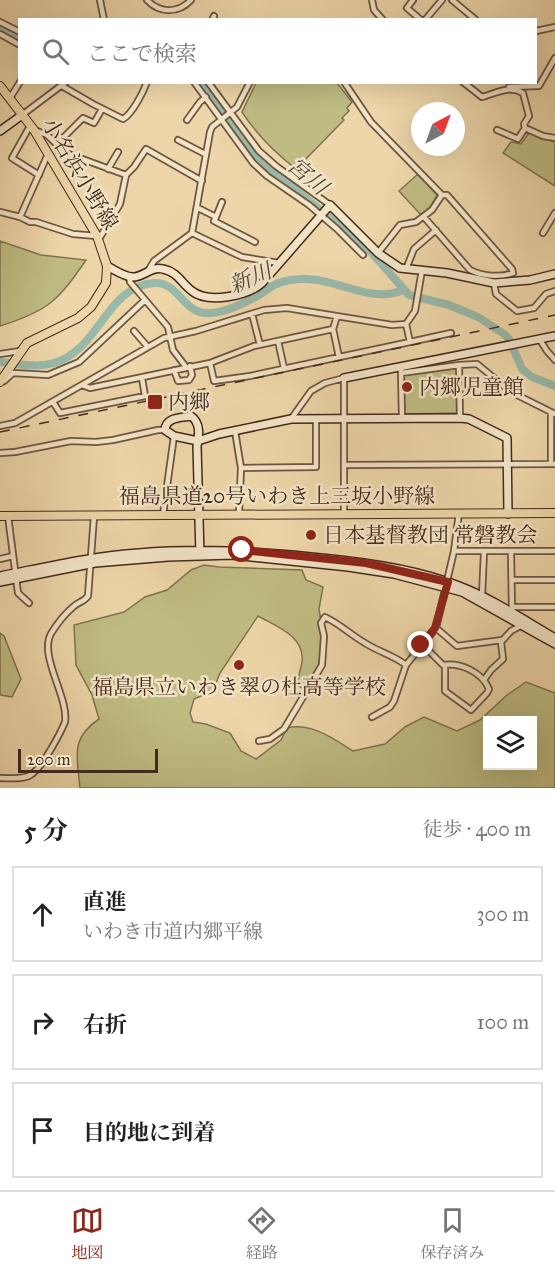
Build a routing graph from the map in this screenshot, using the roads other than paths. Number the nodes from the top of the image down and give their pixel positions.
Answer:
1 (100, 0) edge
2 (147, 0) edge
3 (192, 0) edge
4 (372, 0) edge
5 (413, 0) edge
6 (442, 0) edge
7 (452, 0) edge
8 (431, 14) junction
9 (104, 18) edge
10 (381, 18) edge
11 (420, 18) edge
12 (426, 18) edge
13 (435, 18) edge
14 (474, 18) edge
15 (0, 22) edge
16 (555, 27) edge
17 (18, 31) edge
18 (537, 31) edge
19 (0, 34) edge
20 (18, 44) edge
21 (555, 58) edge
22 (19, 84) edge
23 (64, 84) edge
24 (146, 84) edge
25 (196, 84) edge
26 (209, 84) edge
27 (249, 84) edge
28 (345, 84) edge
29 (466, 84) edge
30 (0, 86) edge
31 (504, 89) junction
32 (206, 97) junction
33 (10, 98) junction
34 (102, 109) junction
35 (230, 114) junction
36 (22, 115) junction
37 (187, 120) dead end
38 (221, 120) junction
39 (32, 128) junction
40 (525, 128) junction
41 (496, 130) dead end
42 (0, 131) edge
43 (555, 138) edge
44 (178, 140) dead end
45 (57, 144) junction
46 (118, 152) dead end
47 (48, 154) junction
48 (206, 154) junction
49 (108, 169) junction
50 (39, 175) junction
51 (126, 175) junction
52 (202, 182) junction
53 (442, 195) junction
54 (222, 202) dead end
55 (329, 207) junction
56 (198, 208) junction
57 (0, 212) edge
58 (555, 213) edge
59 (322, 215) junction
60 (20, 217) junction
61 (424, 217) junction
62 (216, 218) junction
63 (436, 230) junction
64 (192, 233) junction
65 (543, 233) dead end
66 (98, 238) junction
67 (255, 242) dead end
68 (378, 253) junction
69 (363, 255) dead end
70 (279, 263) junction
71 (107, 266) junction
72 (406, 269) junction
73 (470, 270) junction
74 (148, 271) junction
75 (422, 272) junction
76 (555, 274) edge
77 (129, 276) junction
78 (468, 278) junction
79 (494, 283) junction
80 (555, 291) edge
81 (144, 299) junction
82 (252, 314) junction
83 (337, 316) junction
84 (406, 324) junction
85 (333, 329) junction
86 (134, 332) dead end
87 (451, 333) dead end
88 (171, 336) junction
89 (555, 336) edge
90 (537, 340) junction
91 (278, 341) junction
92 (410, 342) junction
93 (260, 345) junction
94 (147, 346) junction
95 (0, 354) edge
96 (19, 354) junction
97 (339, 357) junction
98 (555, 360) edge
99 (210, 363) junction
100 (459, 365) junction
101 (188, 366) junction
102 (284, 368) junction
103 (174, 370) junction
104 (401, 370) junction
105 (142, 378) junction
106 (344, 378) junction
107 (0, 382) edge
108 (82, 385) junction
109 (53, 402) junction
110 (553, 413) edge
111 (460, 418) junction
112 (316, 419) junction
113 (344, 419) junction
114 (402, 419) junction
115 (291, 420) junction
116 (0, 426) edge
117 (165, 430) junction
118 (235, 431) junction
119 (174, 436) junction
120 (198, 441) junction
121 (0, 453) edge
122 (553, 464) edge
123 (344, 465) junction
124 (507, 465) junction
125 (241, 468) junction
126 (344, 513) junction
127 (459, 513) junction
128 (555, 513) edge
129 (239, 514) junction
130 (508, 514) junction
131 (163, 515) junction
132 (198, 515) junction
133 (4, 516) edge
134 (94, 516) junction
135 (454, 551) junction
136 (555, 551) edge
137 (484, 552) junction
138 (511, 552) junction
139 (200, 553) junction
140 (12, 556) junction
141 (0, 559) edge
142 (90, 562) junction
143 (0, 576) edge
144 (16, 576) junction
145 (512, 580) junction
146 (555, 580) edge
147 (0, 582) edge
148 (447, 584) junction
149 (482, 596) junction
150 (30, 603) dead end
151 (555, 607) edge
152 (511, 613) junction
153 (522, 626) junction
154 (435, 628) junction
155 (555, 638) edge
156 (502, 640) junction
157 (422, 644) junction
158 (555, 644) edge
159 (406, 665) junction
160 (445, 665) junction
161 (484, 680) junction
162 (372, 717) dead end
163 (259, 741) dead end
164 (0, 778) edge

1 - 9 street
2 - 3 street
4 - 10 street
5 - 11 street
6 - 8 street
7 - 14 street
8 - 12 street
8 - 13 street
15 - 17 street
16 - 18 street
19 - 20 street
21 - 31 street
22 - 33 street
23 - 34 street
23 - 36 street
24 - 34 street
25 - 32 street
26 - 35 street
27 - 35 street
28 - 53 street
29 - 31 street
30 - 33 main road, 小名浜小野線
31 - 40 street
32 - 37 street
32 - 38 street
33 - 36 main road, 小名浜小野線
34 - 45 street
35 - 38 street
35 - 55 street
36 - 39 main road, 小名浜小野線
36 - 42 street
38 - 48 street
38 - 59 street
39 - 45 street
39 - 47 main road, 小名浜小野線
39 - 50 street
40 - 41 street
40 - 43 street
44 - 48 street
45 - 49 street
46 - 49 street
47 - 50 street
47 - 66 main road, 小名浜小野線
48 - 52 street
49 - 51 street
50 - 60 street
51 - 52 street
51 - 66 street
52 - 56 street
53 - 61 street
53 - 73 street
54 - 62 street
55 - 59 street
55 - 68 street
56 - 62 street
56 - 64 street
57 - 60 street
58 - 65 street
59 - 69 street
59 - 70 street
60 - 66 street
61 - 63 street
61 - 68 street
62 - 67 street
63 - 72 street
63 - 73 street
64 - 70 street
64 - 74 street
66 - 71 main road, 小名浜小野線
68 - 72 street
70 - 74 street
71 - 77 street
71 - 96 main road
72 - 75 street
73 - 78 street
74 - 77 street
75 - 78 street
75 - 84 street
76 - 79 street
77 - 81 street
78 - 79 street
79 - 80 street
81 - 88 street
81 - 107 street
82 - 83 street
82 - 88 street
82 - 93 street
83 - 84 street
83 - 85 street
84 - 92 street
85 - 91 street
85 - 97 street
86 - 94 street
87 - 92 street
88 - 94 street
88 - 101 street
89 - 90 street
90 - 98 street
90 - 104 street
91 - 93 street
91 - 102 street
92 - 97 street
93 - 99 street
94 - 108 street
95 - 96 street
96 - 107 main road
97 - 102 street
99 - 101 street
99 - 102 street
100 - 104 street
100 - 110 street
100 - 111 street
101 - 103 street
101 - 103 street
103 - 105 street
104 - 106 street
104 - 114 street
105 - 108 street
105 - 109 street
106 - 113 street
106 - 115 street
108 - 109 street
109 - 116 street
110 - 122 street
111 - 114 street
111 - 124 street
112 - 113 street
112 - 115 street
112 - 125 street
113 - 114 street
113 - 123 street
115 - 118 street
117 - 119 street
117 - 120 street
117 - 121 street
118 - 120 street
118 - 125 street
119 - 120 street
119 - 131 street
120 - 132 street
122 - 124 street
123 - 124 street
123 - 126 street
124 - 130 street
125 - 129 street
126 - 127 main road, 福島県道20号いわき上三坂小野線
126 - 129 main road, 福島県道20号いわき上三坂小野線
127 - 130 main road, 福島県道20号いわき上三坂小野線
127 - 135 street
128 - 130 main road, 福島県道20号いわき上三坂小野線
129 - 132 main road, 福島県道20号いわき上三坂小野線
131 - 132 main road, 福島県道20号いわき上三坂小野線
131 - 134 main road, 福島県道20号いわき上三坂小野線
132 - 139 street
133 - 134 main road, 福島県道20号いわき上三坂小野線
133 - 140 street
134 - 142 street
135 - 137 street
135 - 148 street
136 - 138 street
137 - 138 street
137 - 149 street
138 - 145 street
139 - 142 street
139 - 148 street
140 - 141 street
140 - 144 street
142 - 144 street
142 - 164 street
143 - 144 street
144 - 147 street
144 - 150 street
145 - 146 street
145 - 152 street
148 - 149 street
148 - 152 street
148 - 154 street
149 - 152 street
151 - 152 street
152 - 153 street
152 - 155 street
153 - 156 street
153 - 158 street
154 - 156 street
154 - 157 street
156 - 161 street
157 - 159 street
157 - 160 street
159 - 162 street
159 - 163 street
160 - 161 street
160 - 161 street

